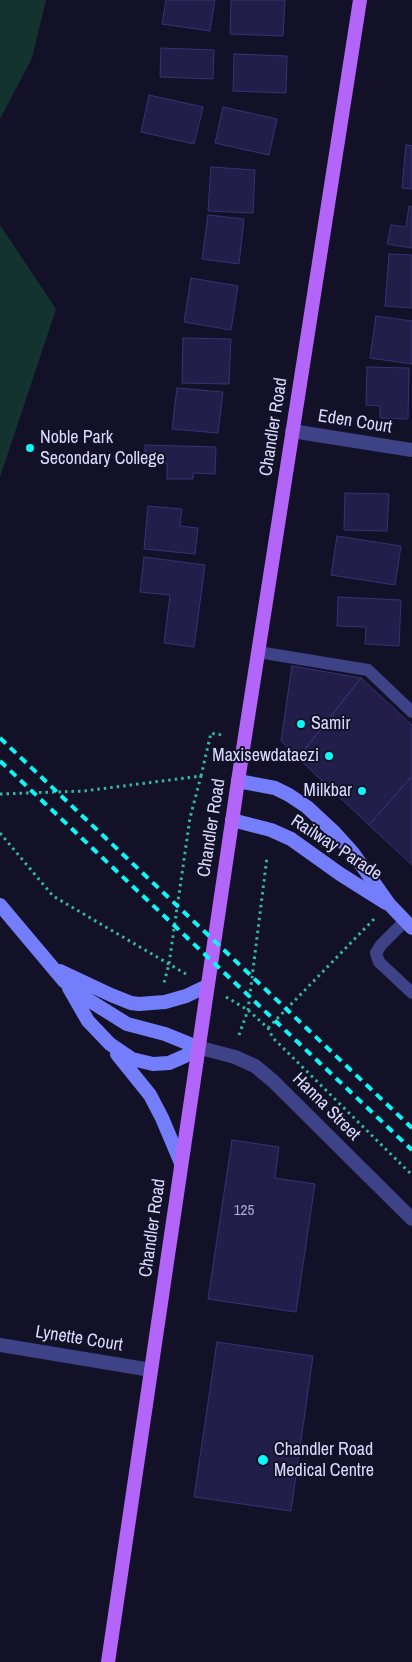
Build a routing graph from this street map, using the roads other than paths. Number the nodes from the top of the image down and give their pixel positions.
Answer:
1 (360, 0) edge
2 (292, 431) junction
3 (412, 450) edge
4 (258, 652) junction
5 (412, 712) edge
6 (238, 781) junction
7 (232, 820) junction
8 (389, 904) junction
9 (0, 906) edge
10 (408, 924) edge
11 (52, 968) junction
12 (64, 981) junction
13 (207, 986) junction
14 (412, 993) edge
15 (102, 1036) junction
16 (197, 1048) junction
17 (181, 1162) junction
18 (412, 1219) edge
19 (0, 1345) edge
20 (151, 1370) junction
21 (108, 1662) edge

1 - 2 main road, Chandler Road
2 - 3 street, Eden Court
2 - 4 main road, Chandler Road
4 - 5 lane
4 - 6 main road, Chandler Road
6 - 7 main road, Chandler Road
6 - 8 main road, Railway Parade
7 - 8 main road, Railway Parade
7 - 13 main road, Chandler Road
8 - 10 main road, Railway Parade
9 - 11 main road
10 - 14 lane
11 - 12 main road
11 - 13 main road
12 - 15 main road
12 - 16 main road
13 - 16 main road, Chandler Road
15 - 16 main road
15 - 17 main road
16 - 17 main road, Chandler Road
16 - 18 street, Hanna Street
17 - 20 main road, Chandler Road
19 - 20 street, Lynette Court
20 - 21 main road, Chandler Road

